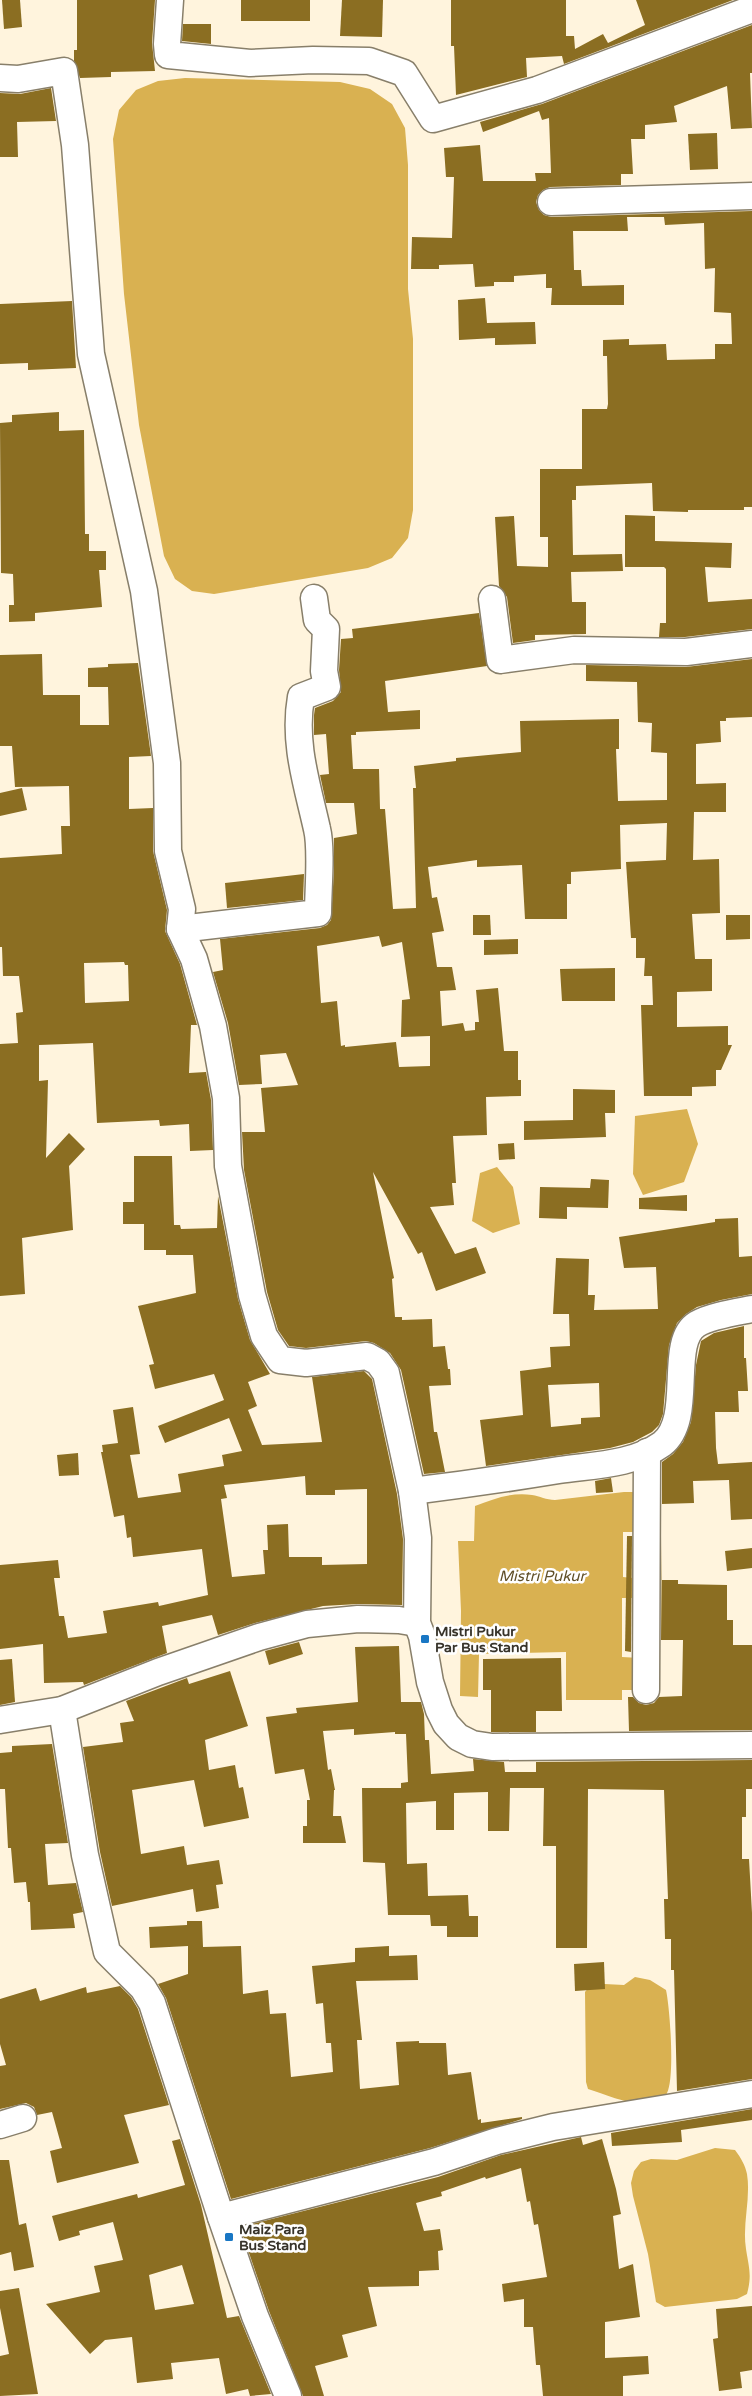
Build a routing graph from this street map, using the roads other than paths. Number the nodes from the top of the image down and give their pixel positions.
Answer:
1 (170, 0) edge
2 (752, 9) edge
3 (0, 78) edge
4 (752, 196) edge
5 (551, 202) dead end
6 (314, 598) dead end
7 (492, 599) dead end
8 (752, 644) edge
9 (180, 929) junction
10 (752, 1309) edge
11 (647, 1452) junction
12 (412, 1491) junction
13 (417, 1623) junction
14 (646, 1690) dead end
15 (62, 1710) junction
16 (0, 1720) edge
17 (752, 1745) edge
18 (752, 2094) edge
19 (221, 2217) junction
20 (288, 2396) edge

1 - 2 street
3 - 9 street
4 - 5 street
6 - 9 street
7 - 8 street
9 - 12 street
10 - 11 street
11 - 12 street
11 - 14 street
12 - 13 street
13 - 15 street
13 - 17 street
15 - 16 street
15 - 19 street
18 - 19 street
19 - 20 street

